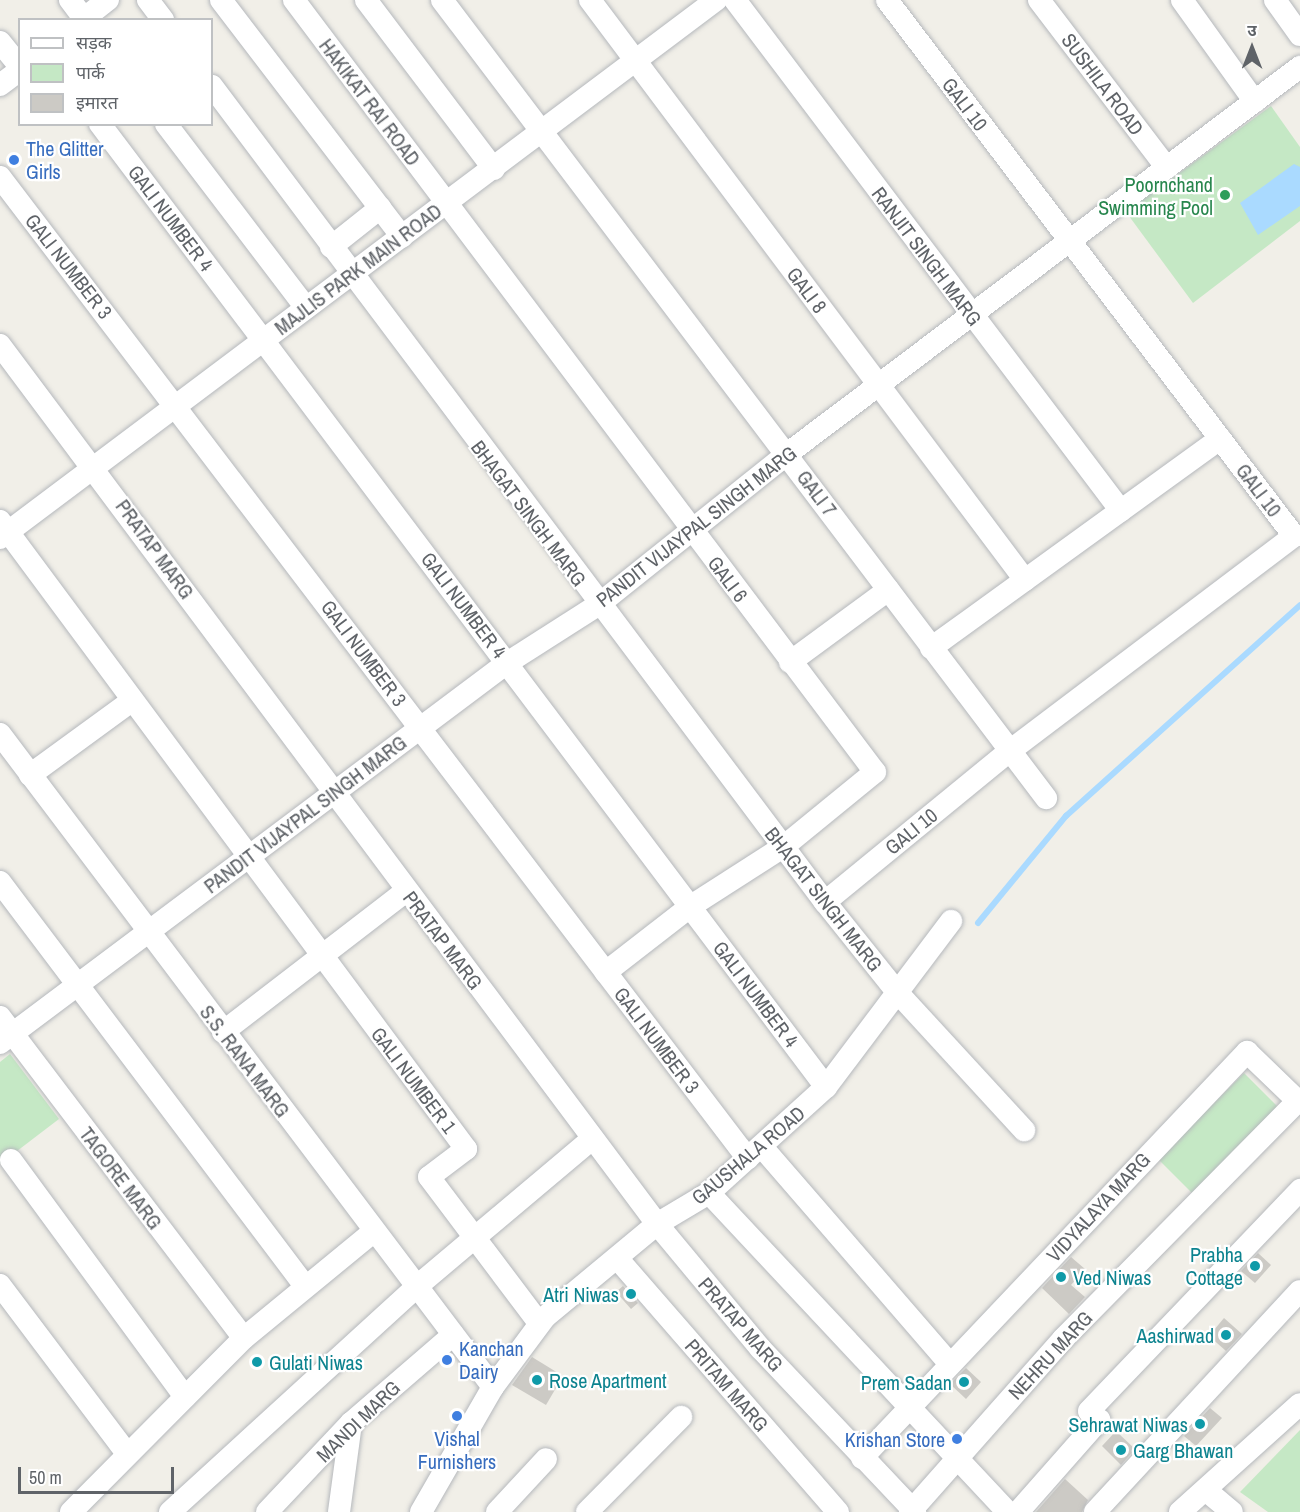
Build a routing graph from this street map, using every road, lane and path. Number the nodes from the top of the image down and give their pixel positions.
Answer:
1 (108, 0) edge
2 (148, 0) edge
3 (221, 0) edge
4 (294, 0) edge
5 (366, 0) edge
6 (442, 0) edge
7 (590, 0) edge
8 (716, 0) edge
9 (735, 0) edge
10 (887, 0) edge
11 (1039, 0) edge
12 (1182, 0) edge
13 (1275, 0) edge
14 (80, 14) edge
15 (162, 18) edge
16 (1300, 34) edge
17 (0, 42) edge
18 (636, 61) junction
19 (18, 66) edge
20 (1300, 67) edge
21 (18, 71) edge
22 (0, 85) edge
23 (213, 87) edge
24 (1255, 102) junction
25 (102, 126) edge
26 (168, 126) edge
27 (540, 134) junction
28 (1167, 168) junction
29 (494, 169) junction
30 (0, 177) edge
31 (447, 204) junction
32 (380, 208) junction
33 (402, 237) junction
34 (1069, 242) junction
35 (331, 247) junction
36 (351, 275) junction
37 (306, 308) junction
38 (971, 316) junction
39 (264, 339) junction
40 (0, 345) edge
41 (878, 385) junction
42 (177, 405) junction
43 (1220, 439) junction
44 (787, 454) junction
45 (94, 467) junction
46 (1121, 511) junction
47 (3, 530) edge
48 (694, 533) junction
49 (1025, 580) junction
50 (888, 590) junction
51 (598, 605) junction
52 (932, 648) junction
53 (790, 662) junction
54 (507, 663) junction
55 (130, 702) junction
56 (420, 727) junction
57 (0, 734) edge
58 (1011, 750) junction
59 (30, 775) junction
60 (333, 792) junction
61 (1046, 798) dead end
62 (783, 847) junction
63 (247, 856) junction
64 (0, 882) edge
65 (406, 891) junction
66 (825, 902) junction
67 (691, 906) junction
68 (951, 921) dead end
69 (148, 934) junction
70 (320, 955) junction
71 (606, 972) junction
72 (79, 984) junction
73 (897, 992) junction
74 (4, 1031) edge
75 (223, 1032) junction
76 (826, 1087) junction
77 (1299, 1102) edge
78 (1024, 1130) dead end
79 (592, 1139) junction
80 (755, 1153) junction
81 (11, 1160) dead end
82 (1300, 1190) edge
83 (709, 1193) junction
84 (657, 1224) junction
85 (373, 1232) junction
86 (474, 1239) junction
87 (617, 1258) junction
88 (0, 1285) edge
89 (305, 1286) junction
90 (415, 1288) junction
91 (1300, 1291) edge
92 (539, 1323) junction
93 (453, 1335) junction
94 (244, 1338) junction
95 (950, 1364) junction
96 (493, 1387) junction
97 (185, 1397) junction
98 (1300, 1404) edge
99 (906, 1408) junction
100 (681, 1417) dead end
101 (351, 1424) junction
102 (126, 1452) junction
103 (862, 1458) junction
104 (546, 1459) dead end
105 (954, 1459) junction
106 (1208, 1492) junction
107 (912, 1511) edge
108 (71, 1512) edge
109 (170, 1512) edge
110 (267, 1512) edge
111 (339, 1512) edge
112 (421, 1512) edge
113 (497, 1512) edge
114 (586, 1512) edge
115 (838, 1512) edge
116 (1008, 1512) edge
117 (1018, 1512) edge
118 (1095, 1512) edge
119 (1180, 1512) edge
120 (1233, 1512) edge

1 - 14 street
2 - 15 street
3 - 32 street
4 - 31 street, HAKIKAT RAI ROAD
5 - 29 street
6 - 27 street, GALI 7
7 - 18 street, GALI 8
8 - 18 street, MAJLIS PARK MAIN ROAD
9 - 38 street, RANJIT SINGH MARG
10 - 34 street, GALI 10
11 - 28 street, SUSHILA ROAD
12 - 24 street
13 - 16 street
17 - 19 street
18 - 27 street, MAJLIS PARK MAIN ROAD
18 - 41 street, GALI 8
20 - 24 street, PANDIT VIJAYPAL SINGH MARG
21 - 22 street
23 - 35 street, BHAGAT SINGH MARG
24 - 28 street, PANDIT VIJAYPAL SINGH MARG
25 - 39 street, GALI NUMBER 4
26 - 37 street
27 - 29 street, MAJLIS PARK MAIN ROAD
27 - 44 street, GALI 7
28 - 34 street, PANDIT VIJAYPAL SINGH MARG
29 - 31 street, MAJLIS PARK MAIN ROAD
30 - 42 street, GALI NUMBER 3
31 - 33 street, MAJLIS PARK MAIN ROAD
31 - 48 street, GALI 6
32 - 33 street
32 - 35 street
33 - 36 street, MAJLIS PARK MAIN ROAD
34 - 38 street, PANDIT VIJAYPAL SINGH MARG
34 - 43 street, GALI 10
35 - 36 street, BHAGAT SINGH MARG
36 - 37 street, MAJLIS PARK MAIN ROAD
36 - 51 street, BHAGAT SINGH MARG
37 - 39 street, MAJLIS PARK MAIN ROAD
38 - 41 street, PANDIT VIJAYPAL SINGH MARG
38 - 46 street, RANJIT SINGH MARG
39 - 42 street, MAJLIS PARK MAIN ROAD
39 - 54 street, GALI NUMBER 4
40 - 45 street, PRATAP MARG
41 - 44 street, PANDIT VIJAYPAL SINGH MARG
41 - 49 street, GALI 8
42 - 45 street, MAJLIS PARK MAIN ROAD
42 - 56 street, GALI NUMBER 3
43 - 46 street
43 - 58 street, GALI 10
44 - 48 street, PANDIT VIJAYPAL SINGH MARG
44 - 50 street, GALI 7
45 - 47 street, MAJLIS PARK MAIN ROAD
45 - 60 street, PRATAP MARG
46 - 49 street
47 - 55 street, GALI NUMBER 1
48 - 51 street, PANDIT VIJAYPAL SINGH MARG
48 - 53 street, GALI 6
49 - 52 street
50 - 52 street, GALI 7
50 - 53 street
51 - 54 street, PANDIT VIJAYPAL SINGH MARG
51 - 62 street, BHAGAT SINGH MARG
52 - 58 street, GALI 7
53 - 62 street, GALI 6
54 - 56 street, PANDIT VIJAYPAL SINGH MARG
54 - 67 street, GALI NUMBER 4
55 - 59 street
55 - 63 street, GALI NUMBER 1
56 - 60 street, PANDIT VIJAYPAL SINGH MARG
56 - 71 street, GALI NUMBER 3
57 - 59 street, S.S. RANA MARG
58 - 61 street, GALI 7
58 - 66 street, GALI 10
59 - 69 street, S.S. RANA MARG
60 - 63 street, PANDIT VIJAYPAL SINGH MARG
60 - 65 street, PRATAP MARG
62 - 66 street, BHAGAT SINGH MARG
62 - 67 street
63 - 69 street, PANDIT VIJAYPAL SINGH MARG
63 - 70 street, GALI NUMBER 1
64 - 72 street
65 - 70 street
65 - 79 street, PRATAP MARG
66 - 73 street, BHAGAT SINGH MARG
67 - 71 street
67 - 76 street, GALI NUMBER 4
68 - 73 street, GAUSHALA ROAD
69 - 72 street, PANDIT VIJAYPAL SINGH MARG
69 - 75 street, S.S. RANA MARG
70 - 75 street
70 - 86 street, GALI NUMBER 1
71 - 80 street, GALI NUMBER 3
72 - 74 street, PANDIT VIJAYPAL SINGH MARG
72 - 89 street
73 - 76 street, GAUSHALA ROAD
73 - 78 street, BHAGAT SINGH MARG
74 - 94 street, TAGORE MARG
75 - 85 street, S.S. RANA MARG
76 - 80 street, GAUSHALA ROAD
77 - 95 street, VIDYALAYA MARG
77 - 105 street, NEHRU MARG
79 - 84 street, PRATAP MARG
79 - 86 street
80 - 83 street, GAUSHALA ROAD
80 - 95 street, GALI NUMBER 3
81 - 97 street
82 - 117 street
83 - 84 street, GAUSHALA ROAD
83 - 99 street
84 - 87 street, GAUSHALA ROAD
84 - 103 street, PRATAP MARG
85 - 89 street
85 - 90 street, S.S. RANA MARG
86 - 90 street
86 - 92 street, GALI NUMBER 1
87 - 92 street, GAUSHALA ROAD
87 - 115 street, PRITAM MARG
88 - 102 street
89 - 94 street
90 - 93 street, S.S. RANA MARG
90 - 109 street
91 - 118 street
92 - 96 street, GAUSHALA ROAD
93 - 96 street, S.S. RANA MARG
93 - 101 street, MANDI MARG
94 - 97 street
95 - 99 street, VIDYALAYA MARG
96 - 112 street, GAUSHALA ROAD
97 - 102 street
98 - 106 street
99 - 103 street, VIDYALAYA MARG
99 - 105 street
100 - 114 street
101 - 110 street, MANDI MARG
101 - 111 street
102 - 108 street
103 - 107 street, PRATAP MARG
104 - 113 street
105 - 107 street, NEHRU MARG
105 - 116 street
106 - 119 street
106 - 120 street

